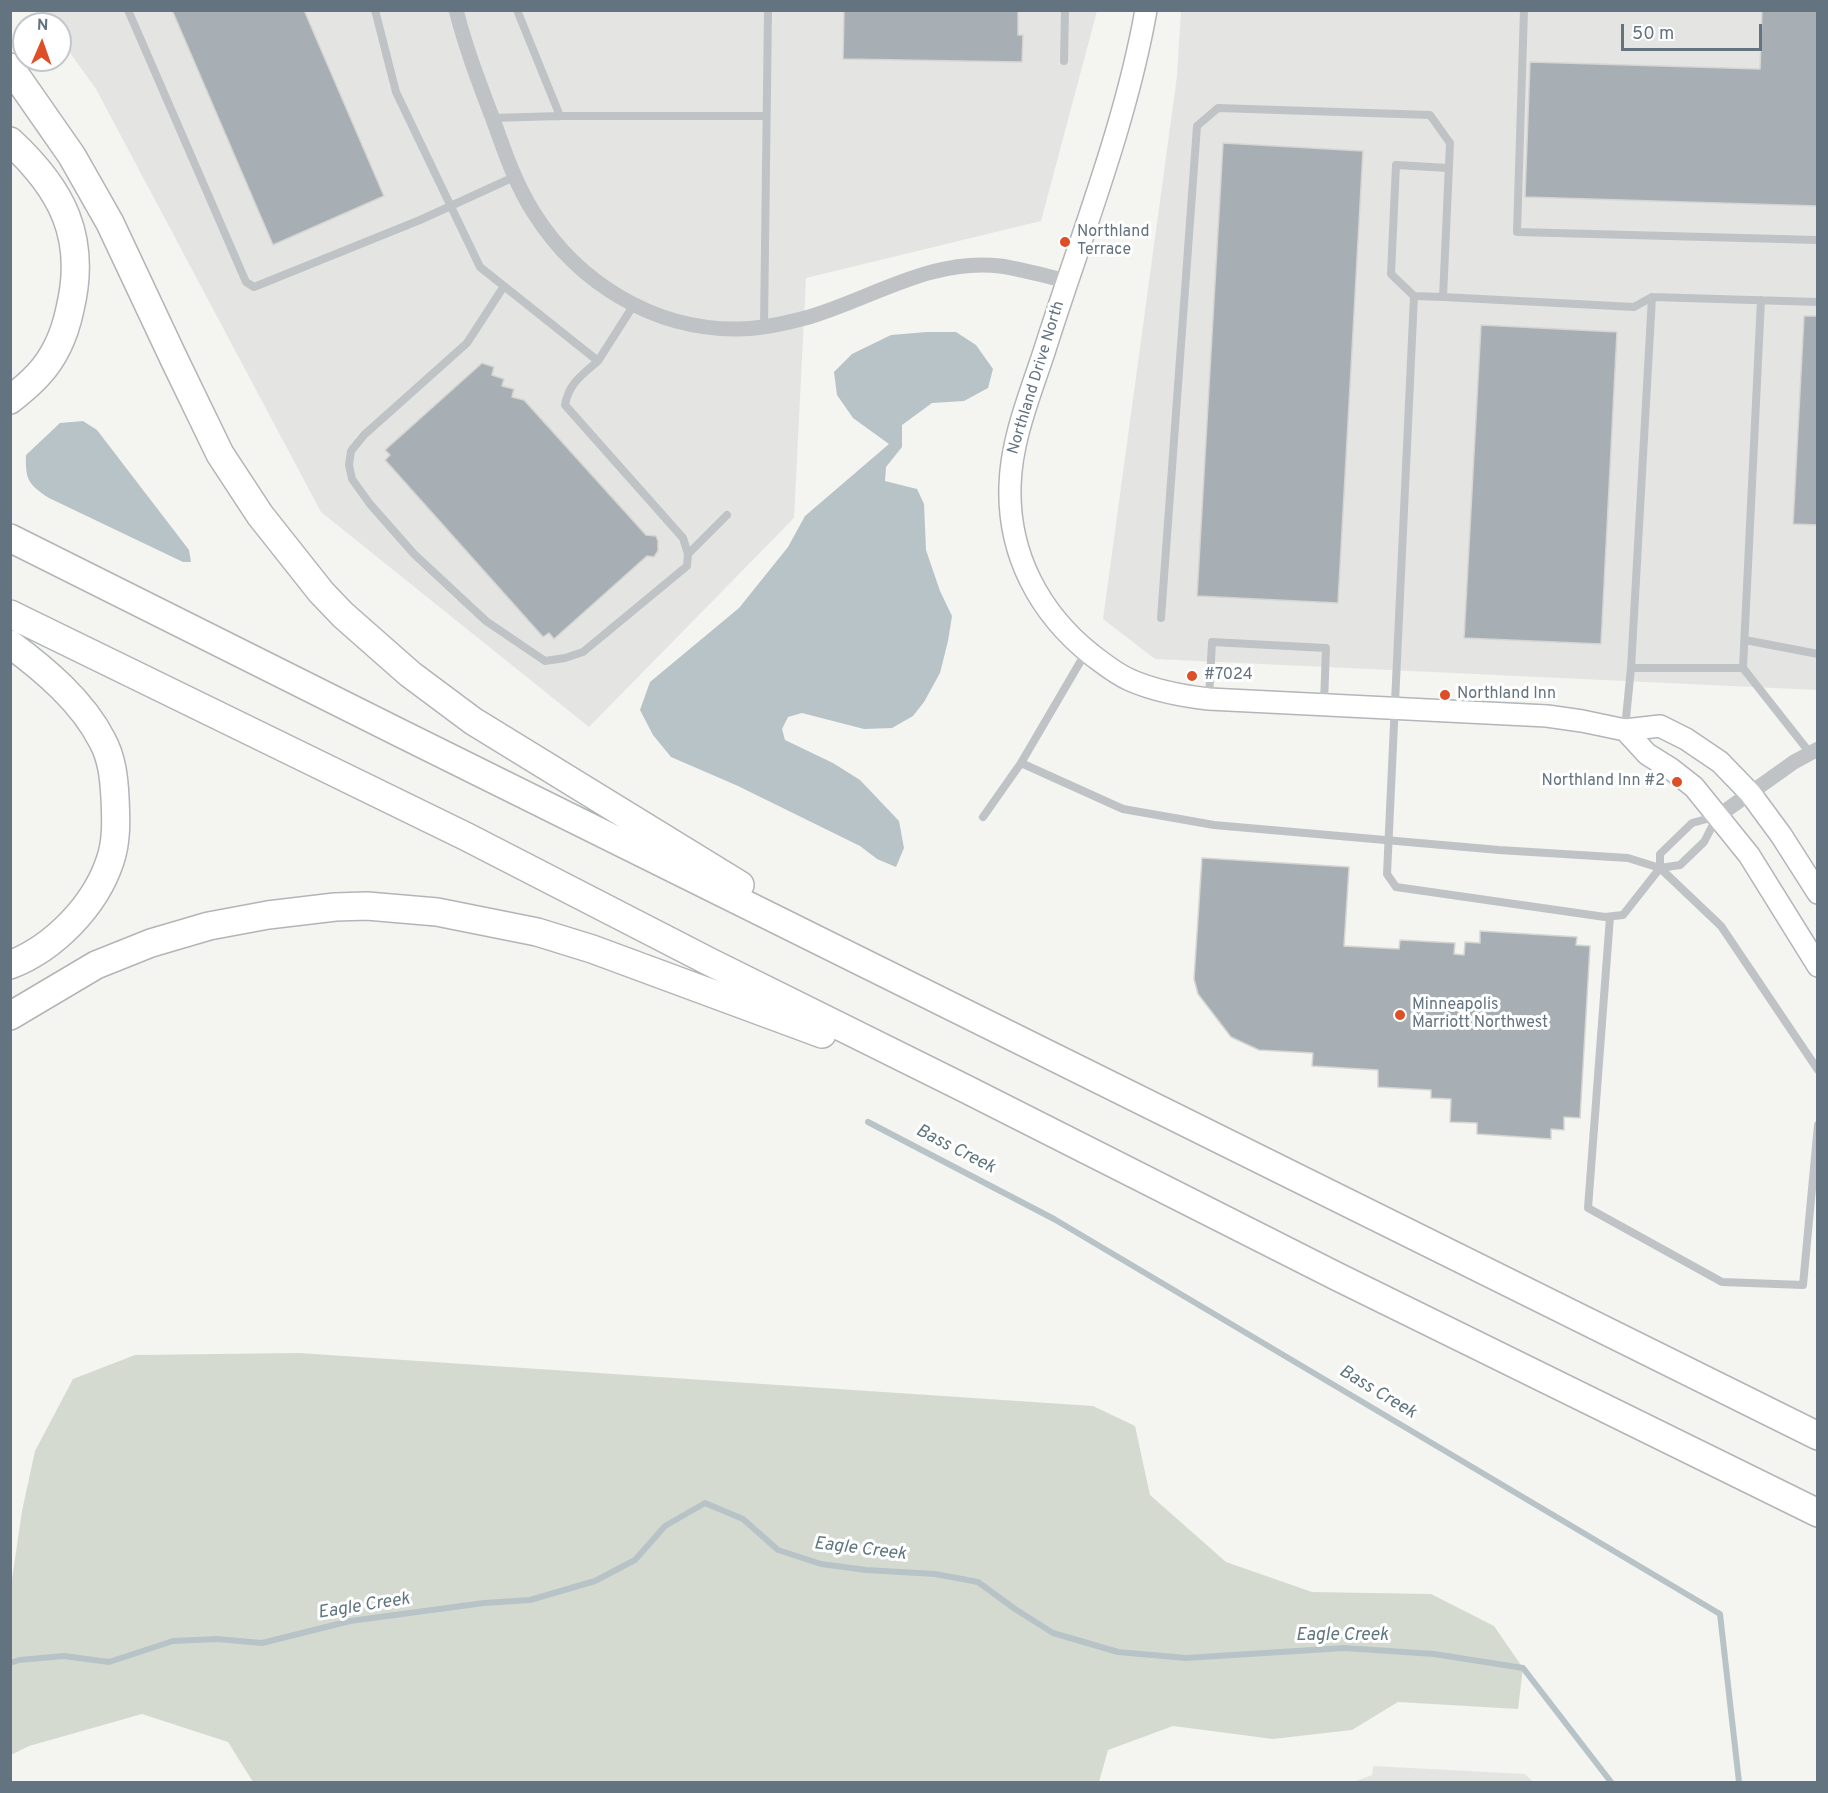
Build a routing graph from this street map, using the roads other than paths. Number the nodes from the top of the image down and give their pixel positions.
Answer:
1 (128, 10) edge
2 (375, 10) edge
3 (456, 10) edge
4 (517, 10) edge
5 (768, 10) edge
6 (1065, 10) edge
7 (1146, 10) edge
8 (1524, 10) edge
9 (1064, 61) dead end
10 (10, 67) edge
11 (560, 116) junction
12 (766, 117) junction
13 (492, 118) junction
14 (10, 141) edge
15 (1448, 168) junction
16 (514, 177) junction
17 (451, 206) junction
18 (1818, 240) edge
19 (1067, 280) junction
20 (504, 286) junction
21 (1414, 296) junction
22 (1443, 297) junction
23 (1652, 297) junction
24 (1761, 300) junction
25 (1818, 302) edge
26 (633, 306) junction
27 (764, 327) junction
28 (598, 361) junction
29 (10, 400) edge
30 (727, 515) dead end
31 (10, 538) edge
32 (688, 554) junction
33 (10, 614) edge
34 (1161, 618) dead end
35 (1744, 640) junction
36 (10, 645) edge
37 (1086, 651) junction
38 (1818, 654) edge
39 (1631, 668) junction
40 (1743, 668) junction
41 (1209, 699) junction
42 (1324, 704) junction
43 (1395, 708) junction
44 (1625, 730) junction
45 (1814, 751) edge
46 (1021, 763) junction
47 (1750, 793) junction
48 (1718, 816) junction
49 (982, 817) dead end
50 (1389, 840) junction
51 (1660, 868) junction
52 (1818, 893) edge
53 (1611, 917) junction
54 (10, 965) edge
55 (1818, 966) edge
56 (890, 977) junction
57 (10, 1016) edge
58 (1818, 1070) edge
59 (964, 1088) junction
60 (1818, 1125) edge
61 (1658, 1357) junction
62 (1818, 1424) edge
63 (1818, 1436) edge
64 (1818, 1513) edge

1 - 17 lane
2 - 17 lane
3 - 13 street
4 - 11 lane
5 - 12 lane
6 - 9 lane
7 - 19 street, Northland Drive North
8 - 18 lane
10 - 56 highway
11 - 12 lane
11 - 13 lane
12 - 27 lane
13 - 16 street
14 - 29 highway
15 - 21 lane
15 - 22 lane
15 - 34 lane
16 - 17 lane
16 - 26 street
17 - 20 lane
19 - 27 street
19 - 37 street, Northland Drive North
20 - 28 lane
20 - 32 lane
21 - 22 lane
21 - 43 lane
22 - 23 lane
23 - 24 lane
23 - 39 lane
24 - 25 lane
24 - 35 lane
26 - 27 street
26 - 28 lane
28 - 32 lane
30 - 32 lane
31 - 56 highway
33 - 59 highway
35 - 38 lane
35 - 40 lane
36 - 54 highway
37 - 41 street, Northland Drive North
37 - 46 lane
39 - 40 lane
39 - 44 lane
40 - 45 lane
41 - 42 street, Northland Drive North
41 - 42 lane
42 - 43 street, Northland Drive North
43 - 44 street, Northland Drive North
43 - 50 lane
44 - 47 street, Northland Drive North
44 - 48 street
45 - 47 street
46 - 49 lane
46 - 50 lane
47 - 48 street
47 - 52 street, Northland Drive North
48 - 51 lane
48 - 51 lane
48 - 55 street
50 - 51 lane
50 - 53 lane
51 - 53 lane
51 - 58 lane
53 - 60 lane
56 - 61 highway
57 - 59 highway
59 - 64 highway
61 - 62 highway
61 - 63 highway

